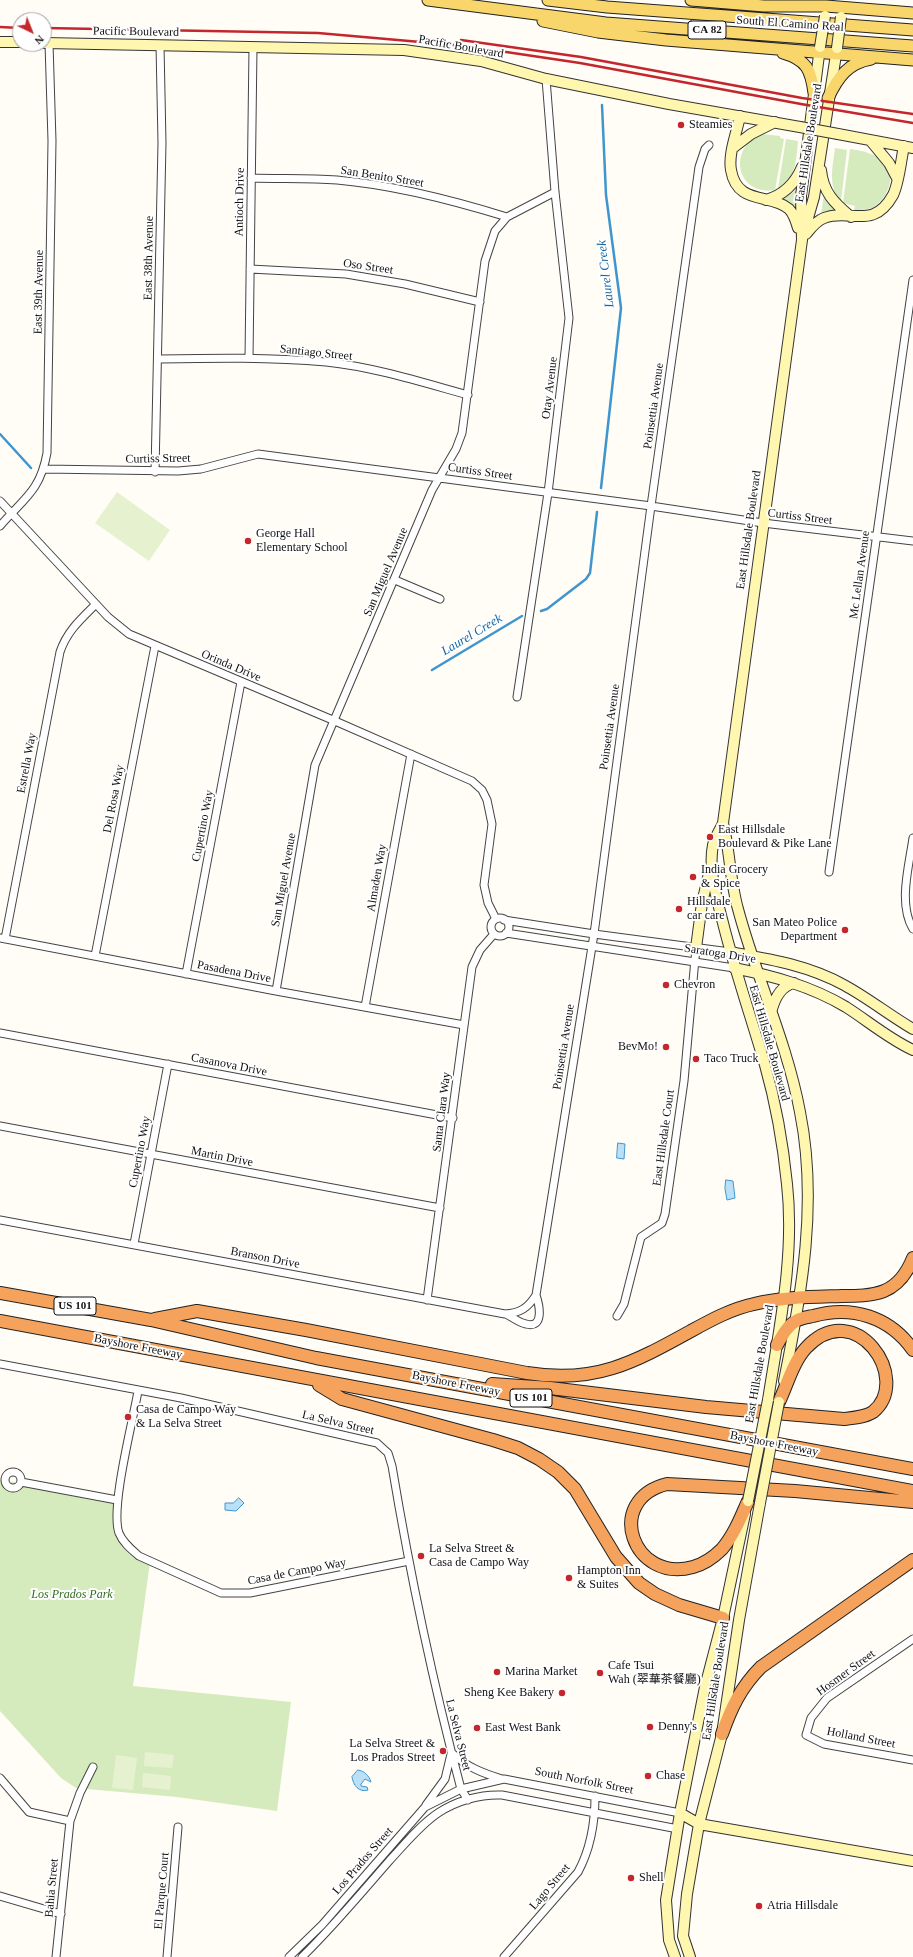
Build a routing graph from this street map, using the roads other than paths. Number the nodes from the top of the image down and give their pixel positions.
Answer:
1 (428, 0) edge
2 (548, 0) edge
3 (691, 0) edge
4 (476, 3) edge
5 (826, 7) edge
6 (842, 8) edge
7 (502, 11) junction
8 (913, 13) edge
9 (913, 30) edge
10 (0, 42) edge
11 (12, 42) edge
12 (52, 43) edge
13 (160, 45) junction
14 (913, 46) edge
15 (253, 47) junction
16 (767, 48) junction
17 (820, 49) junction
18 (836, 51) junction
19 (47, 52) edge
20 (880, 57) junction
21 (913, 60) edge
22 (546, 79) junction
23 (814, 93) junction
24 (828, 98) junction
25 (740, 116) junction
26 (775, 122) junction
27 (870, 140) junction
28 (709, 145) dead end
29 (734, 147) junction
30 (909, 147) edge
31 (807, 154) junction
32 (820, 154) junction
33 (251, 178) junction
34 (897, 178) junction
35 (555, 192) junction
36 (766, 200) junction
37 (507, 217) junction
38 (851, 217) junction
39 (802, 240) junction
40 (250, 269) junction
41 (913, 280) edge
42 (480, 302) junction
43 (159, 358) junction
44 (248, 358) junction
45 (468, 395) junction
46 (44, 470) junction
47 (155, 472) junction
48 (440, 478) junction
49 (548, 493) junction
50 (0, 501) edge
51 (651, 506) junction
52 (12, 514) junction
53 (763, 524) junction
54 (0, 526) edge
55 (877, 536) junction
56 (913, 541) edge
57 (395, 580) junction
58 (440, 599) dead end
59 (96, 604) junction
60 (155, 646) junction
61 (241, 682) junction
62 (517, 697) dead end
63 (335, 721) junction
64 (411, 754) junction
65 (723, 823) junction
66 (913, 838) edge
67 (713, 861) junction
68 (829, 872) dead end
69 (496, 919) junction
70 (504, 920) junction
71 (913, 930) edge
72 (506, 933) junction
73 (494, 934) junction
74 (594, 934) junction
75 (2, 938) edge
76 (592, 946) junction
77 (696, 948) junction
78 (730, 952) junction
79 (95, 956) junction
80 (752, 956) junction
81 (694, 962) junction
82 (734, 968) junction
83 (758, 973) junction
84 (186, 974) junction
85 (794, 983) junction
86 (276, 991) junction
87 (366, 1007) junction
88 (771, 1013) junction
89 (464, 1025) junction
90 (913, 1029) edge
91 (0, 1033) edge
92 (913, 1050) edge
93 (168, 1064) junction
94 (453, 1118) junction
95 (0, 1126) edge
96 (152, 1155) junction
97 (440, 1208) junction
98 (0, 1220) edge
99 (134, 1244) junction
100 (913, 1258) edge
101 (0, 1293) edge
102 (536, 1295) junction
103 (800, 1298) junction
104 (784, 1299) junction
105 (428, 1300) junction
106 (525, 1310) joint
107 (505, 1314) junction
108 (617, 1316) dead end
109 (151, 1320) junction
110 (796, 1320) junction
111 (0, 1321) edge
112 (777, 1345) junction
113 (913, 1350) edge
114 (0, 1364) edge
115 (313, 1381) junction
116 (443, 1381) junction
117 (138, 1390) junction
118 (774, 1401) junction
119 (913, 1469) edge
120 (21, 1482) dead end
121 (913, 1491) edge
122 (117, 1500) junction
123 (754, 1502) junction
124 (913, 1502) edge
125 (913, 1560) edge
126 (409, 1561) junction
127 (723, 1618) junction
128 (739, 1620) junction
129 (913, 1639) edge
130 (722, 1734) junction
131 (806, 1735) joint
132 (451, 1752) junction
133 (913, 1760) edge
134 (93, 1767) dead end
135 (0, 1778) edge
136 (504, 1779) junction
137 (461, 1789) junction
138 (595, 1796) junction
139 (468, 1800) junction
140 (424, 1807) junction
141 (680, 1813) junction
142 (595, 1814) junction
143 (70, 1821) junction
144 (699, 1824) junction
145 (178, 1827) dead end
146 (678, 1829) junction
147 (913, 1861) edge
148 (0, 1896) edge
149 (61, 1914) junction
150 (56, 1957) edge
151 (167, 1957) edge
152 (289, 1957) edge
153 (302, 1957) edge
154 (504, 1957) edge
155 (675, 1957) edge
156 (690, 1957) edge

1 - 4 main road, South El Camino Real / CA 82
2 - 9 main road, South El Camino Real / CA 82
3 - 5 main road
4 - 7 main road, South El Camino Real / CA 82
5 - 6 main road
5 - 17 main road, East Hillsdale Boulevard, bridge
6 - 8 main road
6 - 18 main road, East Hillsdale Boulevard, bridge
7 - 14 main road, South El Camino Real / CA 82
7 - 16 main road
10 - 11 main road
12 - 13 main road, Pacific Boulevard
13 - 15 main road, Pacific Boulevard
13 - 43 street, East 38th Avenue
15 - 22 main road, Pacific Boulevard
15 - 33 street, Antioch Drive
16 - 17 main road
16 - 23 main road
17 - 18 main road
17 - 23 main road, East Hillsdale Boulevard
18 - 20 main road
18 - 24 main road, East Hillsdale Boulevard
19 - 46 street, East 39th Avenue
20 - 21 main road
20 - 24 main road
22 - 25 main road, Pacific Boulevard
22 - 35 street, Otay Avenue
23 - 31 main road, East Hillsdale Boulevard
24 - 32 main road, East Hillsdale Boulevard
25 - 26 main road, Pacific Boulevard
25 - 29 main road
26 - 27 main road, Pacific Boulevard, bridge
26 - 29 main road
27 - 30 main road, Pacific Boulevard
27 - 34 main road
28 - 51 street, Poinsettia Avenue
29 - 36 main road
30 - 34 main road
31 - 36 main road
31 - 39 main road, East Hillsdale Boulevard
32 - 38 main road
32 - 39 main road, East Hillsdale Boulevard
33 - 37 street, San Benito Street
33 - 40 street, Antioch Drive
34 - 38 main road
35 - 37 street, San Miguel Avenue
35 - 49 street, Otay Avenue
36 - 39 main road
37 - 42 street, San Miguel Avenue
38 - 39 main road
39 - 53 main road, East Hillsdale Boulevard
40 - 42 street, Oso Street
40 - 44 street, Antioch Drive
41 - 55 street, Mc Lellan Avenue
42 - 45 street, San Miguel Avenue
43 - 44 street, Santiago Street
43 - 47 street, East 38th Avenue
44 - 45 street, Santiago Street
45 - 48 street, San Miguel Avenue
46 - 47 street, Curtiss Street
46 - 52 street, East 39th Avenue
47 - 48 street, Curtiss Street
48 - 49 street, Curtiss Street
48 - 57 street, San Miguel Avenue
49 - 51 street, Curtiss Street
49 - 62 street, Otay Avenue
50 - 52 street, Orinda Drive
51 - 53 street, Curtiss Street
51 - 74 street, Poinsettia Avenue
52 - 54 street, East 39th Avenue
52 - 59 street, Orinda Drive
53 - 55 street, Curtiss Street
53 - 65 main road, East Hillsdale Boulevard
55 - 56 street, Curtiss Street
55 - 68 street, Mc Lellan Avenue
57 - 58 street
57 - 63 street, San Miguel Avenue
59 - 60 street, Orinda Drive
59 - 75 street, Estrella Way
60 - 61 street, Orinda Drive
60 - 79 street, Del Rosa Way
61 - 63 street, Orinda Drive
61 - 84 street, Cupertino Way
63 - 64 street, Orinda Drive
63 - 86 street, San Miguel Avenue
64 - 69 street, Orinda Drive
64 - 87 street, Almaden Way
65 - 67 main road, East Hillsdale Boulevard
65 - 80 main road, East Hillsdale Boulevard
66 - 71 street
67 - 77 main road
67 - 78 main road, East Hillsdale Boulevard
69 - 70 street
69 - 73 street
70 - 72 street
70 - 74 street, Saratoga Drive
72 - 73 street
72 - 76 street, Saratoga Drive
73 - 89 street, Santa Clara Way
74 - 76 street, Poinsettia Avenue
74 - 77 street, Saratoga Drive
75 - 79 street, Pasadena Drive
76 - 81 street, Saratoga Drive
76 - 102 street, Poinsettia Avenue
77 - 78 street, Saratoga Drive
77 - 81 street, East Hillsdale Court
78 - 80 main road, Saratoga Drive
78 - 82 main road, East Hillsdale Boulevard
79 - 84 street, Pasadena Drive
80 - 83 main road, East Hillsdale Boulevard
80 - 90 main road, Saratoga Drive
81 - 82 street, Saratoga Drive
81 - 108 street, East Hillsdale Court
82 - 83 main road, Saratoga Drive
82 - 104 main road, East Hillsdale Boulevard
83 - 85 main road, Saratoga Drive
83 - 88 main road, East Hillsdale Boulevard
84 - 86 street, Pasadena Drive
85 - 88 main road
85 - 92 main road, Saratoga Drive
86 - 87 street, Pasadena Drive
87 - 89 street, Pasadena Drive
88 - 103 main road, East Hillsdale Boulevard
89 - 94 street, Santa Clara Way
91 - 93 street, Casanova Drive
93 - 94 street, Casanova Drive
93 - 96 street, Cupertino Way
94 - 97 street, Santa Clara Way
95 - 96 street, Martin Drive
96 - 97 street, Martin Drive
96 - 99 street, Cupertino Way
97 - 105 street, Santa Clara Way
98 - 99 street, Branson Drive
99 - 105 street, Branson Drive
100 - 103 highway
101 - 109 highway, Bayshore Freeway / US 101
102 - 106 street, Poinsettia Avenue
102 - 107 street
103 - 104 highway
103 - 110 main road, East Hillsdale Boulevard
104 - 109 highway
104 - 112 main road, East Hillsdale Boulevard
105 - 107 street, Branson Drive
106 - 107 street, Branson Drive
109 - 116 highway, Bayshore Freeway / US 101
110 - 112 highway
110 - 113 highway
110 - 118 main road, East Hillsdale Boulevard
111 - 115 highway, Bayshore Freeway / US 101
112 - 118 main road, East Hillsdale Boulevard
114 - 117 street, La Selva Street
115 - 121 highway, Bayshore Freeway / US 101
115 - 127 highway
116 - 118 highway
116 - 119 highway, Bayshore Freeway / US 101
117 - 122 street, Casa de Campo Way
117 - 126 street, La Selva Street
118 - 123 main road, East Hillsdale Boulevard, bridge
120 - 122 street
122 - 126 street, Casa de Campo Way
123 - 124 highway
123 - 127 main road, East Hillsdale Boulevard
123 - 128 main road, East Hillsdale Boulevard
125 - 130 highway
126 - 132 street, La Selva Street
127 - 128 main road
127 - 141 main road, East Hillsdale Boulevard
128 - 130 main road, East Hillsdale Boulevard
129 - 131 street, Hosmer Street
130 - 144 main road, East Hillsdale Boulevard
131 - 133 street, Holland Street
132 - 136 street
132 - 137 street, La Selva Street
132 - 140 street
134 - 143 street, Bahia Street
135 - 143 street
136 - 137 street, South Norfolk Street
136 - 138 street, South Norfolk Street
137 - 139 street, La Selva Street
137 - 140 street, Los Prados Street
138 - 141 street, South Norfolk Street
138 - 142 street, Lago Street
139 - 142 street, South Norfolk Street
139 - 153 street, Los Prados Street
140 - 152 street, Los Prados Street
141 - 144 main road, South Norfolk Street
141 - 146 main road, East Hillsdale Boulevard
142 - 146 street, South Norfolk Street
142 - 154 street, Lago Street
143 - 149 street, Bahia Street
144 - 146 main road, South Norfolk Street
144 - 147 main road, South Norfolk Street
144 - 156 main road, East Hillsdale Boulevard
145 - 151 street, El Parque Court
146 - 155 main road, East Hillsdale Boulevard
148 - 149 street
149 - 150 street, Bahia Street

